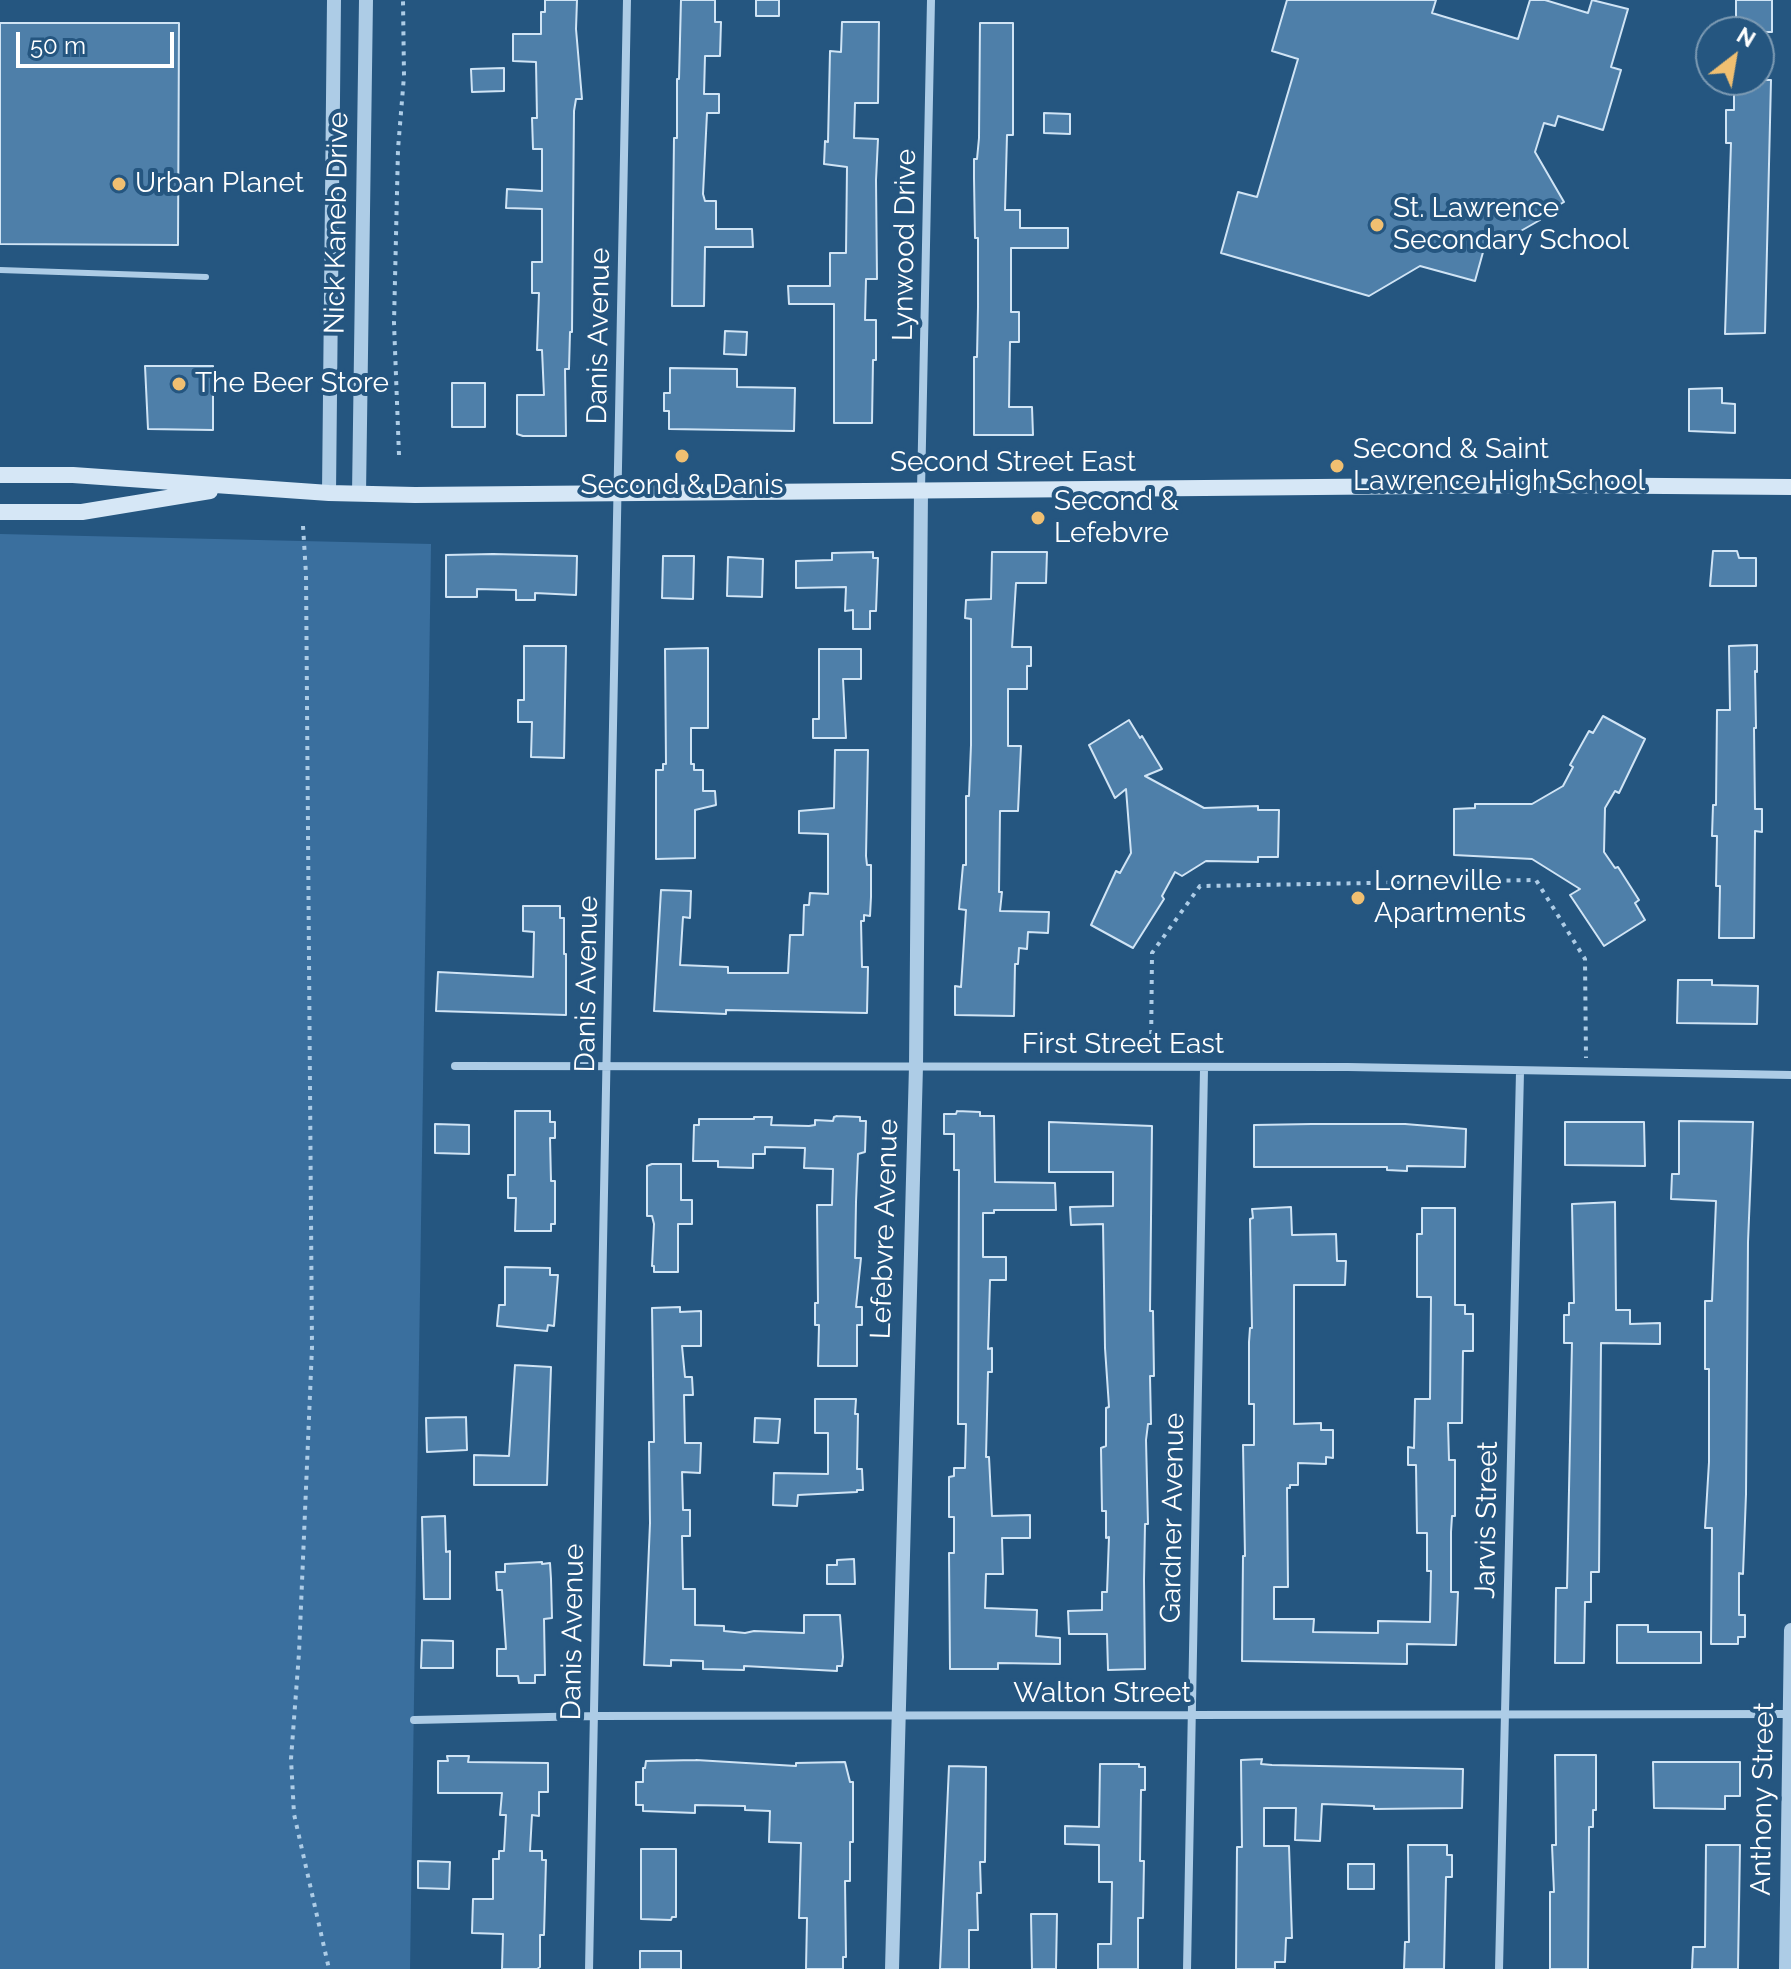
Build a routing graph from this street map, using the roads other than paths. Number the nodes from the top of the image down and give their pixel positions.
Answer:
1 (334, 0) edge
2 (366, 0) edge
3 (627, 0) edge
4 (931, 0) edge
5 (0, 270) edge
6 (206, 277) dead end
7 (0, 475) edge
8 (235, 486) junction
9 (1791, 487) edge
10 (921, 490) junction
11 (329, 493) junction
12 (359, 494) junction
13 (619, 494) junction
14 (0, 512) edge
15 (608, 1065) junction
16 (455, 1066) dead end
17 (916, 1066) junction
18 (1204, 1069) junction
19 (1520, 1072) junction
20 (1791, 1075) edge
21 (1791, 1630) edge
22 (1504, 1714) junction
23 (1790, 1714) edge
24 (593, 1716) junction
25 (897, 1716) junction
26 (1192, 1717) junction
27 (414, 1720) dead end
28 (589, 1969) edge
29 (892, 1969) edge
30 (1187, 1969) edge
31 (1499, 1969) edge
32 (1786, 1969) edge

1 - 11 street, Nick Kaneb Drive
2 - 12 street, Nick Kaneb Drive
3 - 13 street, Danis Avenue
4 - 10 street, Lynwood Drive
5 - 6 lane
7 - 8 main road, Second Street East
8 - 11 main road, Second Street East
8 - 14 main road, Second Street East
9 - 10 main road, Second Street East
10 - 13 main road, Second Street East
10 - 17 street, Lefebvre Avenue
11 - 12 main road, Second Street East
12 - 13 main road, Second Street East
13 - 15 street, Danis Avenue
15 - 16 street, First Street East
15 - 17 street, First Street East
15 - 24 street, Danis Avenue
17 - 18 street, First Street East
17 - 25 street, Lefebvre Avenue
18 - 19 street, First Street East
18 - 26 street, Gardner Avenue
19 - 20 street, First Street East
19 - 22 street, Jarvis Street
21 - 23 street, Anthony Street
22 - 23 street, Walton Street
22 - 26 street, Walton Street
22 - 31 street, Jarvis Street
23 - 32 street, Anthony Street
24 - 25 street, Walton Street
24 - 27 street, Walton Street
24 - 28 street, Danis Avenue
25 - 26 street, Walton Street
25 - 29 street, Lefebvre Avenue
26 - 30 street, Gardner Avenue

